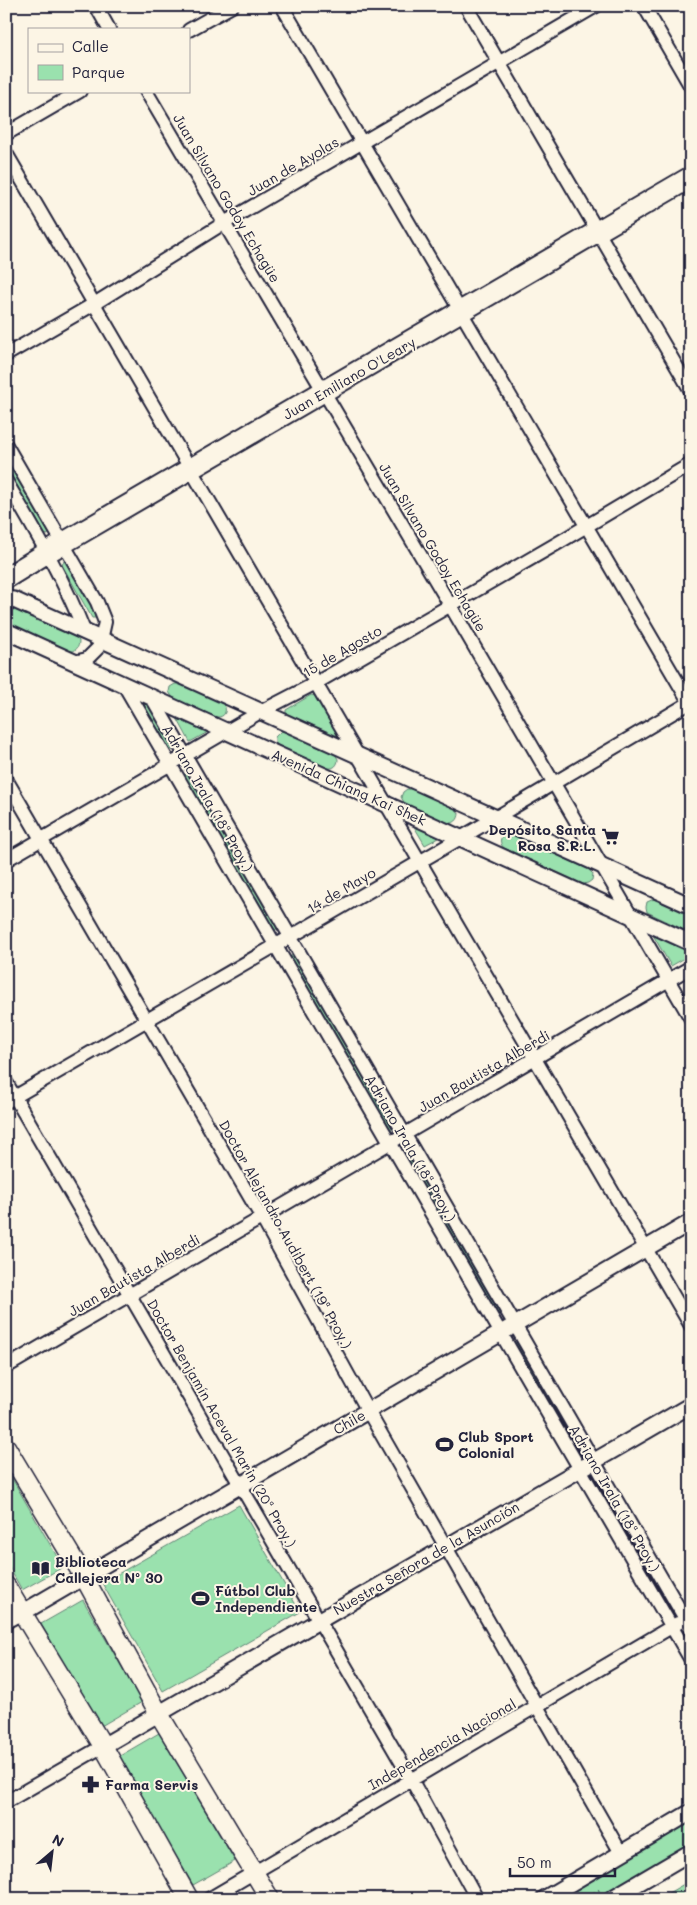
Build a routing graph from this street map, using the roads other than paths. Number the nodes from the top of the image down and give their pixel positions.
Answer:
1 (96, 6) edge
2 (232, 6) edge
3 (282, 6) edge
4 (466, 6) edge
5 (596, 6) edge
6 (644, 6) edge
7 (108, 28) edge
8 (190, 29) edge
9 (499, 63) junction
10 (691, 87) edge
11 (78, 92) edge
12 (147, 92) edge
13 (6, 134) edge
14 (362, 143) junction
15 (6, 153) edge
16 (691, 177) edge
17 (224, 223) junction
18 (598, 232) junction
19 (94, 304) junction
20 (461, 312) junction
21 (6, 355) edge
22 (691, 391) edge
23 (324, 392) junction
24 (6, 445) edge
25 (691, 464) edge
26 (191, 469) junction
27 (6, 481) edge
28 (586, 526) junction
29 (56, 548) junction
30 (6, 578) edge
31 (6, 599) edge
32 (450, 605) junction
33 (6, 631) edge
34 (85, 633) junction
35 (101, 640) junction
36 (73, 662) junction
37 (316, 684) junction
38 (124, 685) junction
39 (152, 698) junction
40 (690, 703) edge
41 (260, 712) junction
42 (228, 732) junction
43 (358, 755) junction
44 (186, 756) junction
45 (171, 764) junction
46 (6, 779) edge
47 (554, 783) junction
48 (386, 804) junction
49 (495, 818) junction
50 (460, 838) junction
51 (42, 840) junction
52 (6, 860) edge
53 (420, 862) junction
54 (603, 867) junction
55 (691, 906) edge
56 (629, 915) junction
57 (290, 937) junction
58 (691, 943) edge
59 (276, 945) junction
60 (691, 967) edge
61 (668, 980) junction
62 (691, 1019) edge
63 (147, 1020) junction
64 (535, 1058) junction
65 (6, 1082) edge
66 (11, 1100) edge
67 (405, 1135) junction
68 (391, 1143) junction
69 (262, 1218) junction
70 (691, 1222) edge
71 (646, 1248) junction
72 (130, 1295) junction
73 (515, 1325) junction
74 (691, 1326) edge
75 (501, 1333) junction
76 (6, 1367) edge
77 (691, 1405) edge
78 (368, 1411) junction
79 (6, 1447) edge
80 (587, 1465) junction
81 (240, 1486) junction
82 (446, 1547) junction
83 (84, 1577) junction
84 (6, 1586) edge
85 (22, 1614) junction
86 (319, 1621) junction
87 (689, 1621) edge
88 (6, 1622) edge
89 (672, 1626) junction
90 (691, 1660) edge
91 (538, 1705) junction
92 (159, 1714) junction
93 (102, 1746) junction
94 (411, 1779) junction
95 (6, 1802) edge
96 (691, 1812) edge
97 (691, 1852) edge
98 (621, 1853) junction
99 (254, 1872) junction
100 (189, 1899) edge
101 (209, 1899) edge
102 (270, 1899) edge
103 (477, 1899) edge
104 (544, 1899) edge
105 (611, 1899) edge

1 - 7 street
2 - 8 street
3 - 14 street
4 - 9 street
5 - 9 street, Juan de Ayolas
6 - 10 street
9 - 14 street, Juan de Ayolas
9 - 18 street
11 - 13 street
12 - 17 street, Juan Silvano Godoy Echagüe
14 - 17 street, Juan de Ayolas
14 - 20 street
15 - 19 street
16 - 18 main road, Juan Emiliano O'Leary
17 - 19 street, Juan de Ayolas
17 - 23 street, Juan Silvano Godoy Echagüe
18 - 20 main road, Juan Emiliano O'Leary
18 - 22 street
19 - 21 street, Juan de Ayolas
19 - 26 street
20 - 23 main road, Juan Emiliano O'Leary
20 - 28 street
23 - 26 main road, Juan Emiliano O'Leary
23 - 32 street, Juan Silvano Godoy Echagüe
24 - 29 street
25 - 28 street, 15 de Agosto
26 - 29 main road, Juan Emiliano O'Leary
26 - 37 street
27 - 29 street
28 - 32 street, 15 de Agosto
28 - 40 street
29 - 30 main road, Juan Emiliano O'Leary
29 - 34 street
29 - 35 street
31 - 34 street
32 - 37 street, 15 de Agosto
32 - 47 street, Juan Silvano Godoy Echagüe
33 - 36 street, Avenida Chiang Kai Shek
34 - 35 street
35 - 36 street
35 - 41 street
36 - 38 street, Avenida Chiang Kai Shek
37 - 41 street, 15 de Agosto
37 - 43 street
38 - 39 street, Avenida Chiang Kai Shek
38 - 45 street, Adriano Irala (18ª Proy.)
39 - 42 street, Avenida Chiang Kai Shek
39 - 44 street, Adriano Irala (18ª Proy.)
40 - 47 street, 14 de Mayo
41 - 42 street, 15 de Agosto
41 - 43 street
42 - 44 street, 15 de Agosto
42 - 48 street, Avenida Chiang Kai Shek
43 - 48 street
43 - 49 street
44 - 45 street, 15 de Agosto
44 - 57 street, Adriano Irala (18ª Proy.)
45 - 51 street, 15 de Agosto
45 - 59 street, Adriano Irala (18ª Proy.)
46 - 51 street, Doctor Alejandro Audibert (19ª Proy.)
47 - 49 street, 14 de Mayo
47 - 54 street, Juan Silvano Godoy Echagüe
48 - 50 street, Avenida Chiang Kai Shek
48 - 53 street
49 - 50 street, 14 de Mayo
49 - 54 street
50 - 53 street, 14 de Mayo
50 - 56 street, Avenida Chiang Kai Shek
51 - 52 street, 15 de Agosto
51 - 63 street, Doctor Alejandro Audibert (19ª Proy.)
53 - 57 street, 14 de Mayo
53 - 64 street
54 - 55 street
54 - 56 street, Juan Silvano Godoy Echagüe
56 - 58 street, Avenida Chiang Kai Shek
56 - 61 street, Juan Silvano Godoy Echagüe
57 - 59 street, 14 de Mayo
57 - 67 street, Adriano Irala (18ª Proy.)
59 - 63 street, 14 de Mayo
59 - 68 street, Adriano Irala (18ª Proy.)
60 - 61 street, Juan Bautista Alberdi
61 - 62 street, Juan Silvano Godoy Echagüe
61 - 64 street, Juan Bautista Alberdi
63 - 66 street, 14 de Mayo
63 - 69 street, Doctor Alejandro Audibert (19ª Proy.)
64 - 67 street, Juan Bautista Alberdi
64 - 71 street
65 - 66 street, Doctor Benjamín Aceval Marin (20ª Proy.)
66 - 72 street, Doctor Benjamín Aceval Marin (20ª Proy.)
67 - 68 street, Juan Bautista Alberdi
67 - 73 street, Adriano Irala (18ª Proy.)
68 - 69 street, Juan Bautista Alberdi
68 - 75 street, Adriano Irala (18ª Proy.)
69 - 72 street, Juan Bautista Alberdi
69 - 78 street, Doctor Alejandro Audibert (19ª Proy.)
70 - 71 street, Chile
71 - 73 street, Chile
71 - 74 street
72 - 76 street, Juan Bautista Alberdi
72 - 81 street, Doctor Benjamín Aceval Marin (20ª Proy.)
73 - 75 street, Chile
73 - 80 street, Adriano Irala (18ª Proy.)
75 - 78 street, Chile
75 - 80 street, Adriano Irala (18ª Proy.)
77 - 80 street, Nuestra Señora de la Asunción
78 - 81 street, Chile
78 - 82 street, Doctor Alejandro Audibert (19ª Proy.)
79 - 83 main road
80 - 82 street, Nuestra Señora de la Asunción
80 - 87 street, Adriano Irala (18ª Proy.)
80 - 89 street, Adriano Irala (18ª Proy.)
81 - 83 street, Chile
81 - 86 street, Doctor Benjamín Aceval Marin (20ª Proy.)
82 - 86 street, Nuestra Señora de la Asunción
82 - 91 street, Doctor Alejandro Audibert (19ª Proy.)
83 - 85 street, Chile
83 - 92 main road
84 - 85 main road
85 - 88 street, Chile
85 - 93 main road
86 - 92 street, Nuestra Señora de la Asunción
86 - 94 street, Doctor Benjamín Aceval Marin (20ª Proy.)
87 - 89 street, Independencia Nacional
89 - 90 street, Adriano Irala (18ª Proy.)
89 - 91 street, Independencia Nacional
91 - 94 street, Independencia Nacional
91 - 98 street, Doctor Alejandro Audibert (19ª Proy.)
92 - 93 street, Nuestra Señora de la Asunción
92 - 99 main road
93 - 95 street, Nuestra Señora de la Asunción
93 - 100 main road
94 - 99 street, Independencia Nacional
94 - 103 street, Doctor Benjamín Aceval Marin (20ª Proy.)
96 - 98 street
97 - 105 street
98 - 104 street
99 - 101 street, Independencia Nacional
99 - 102 main road

